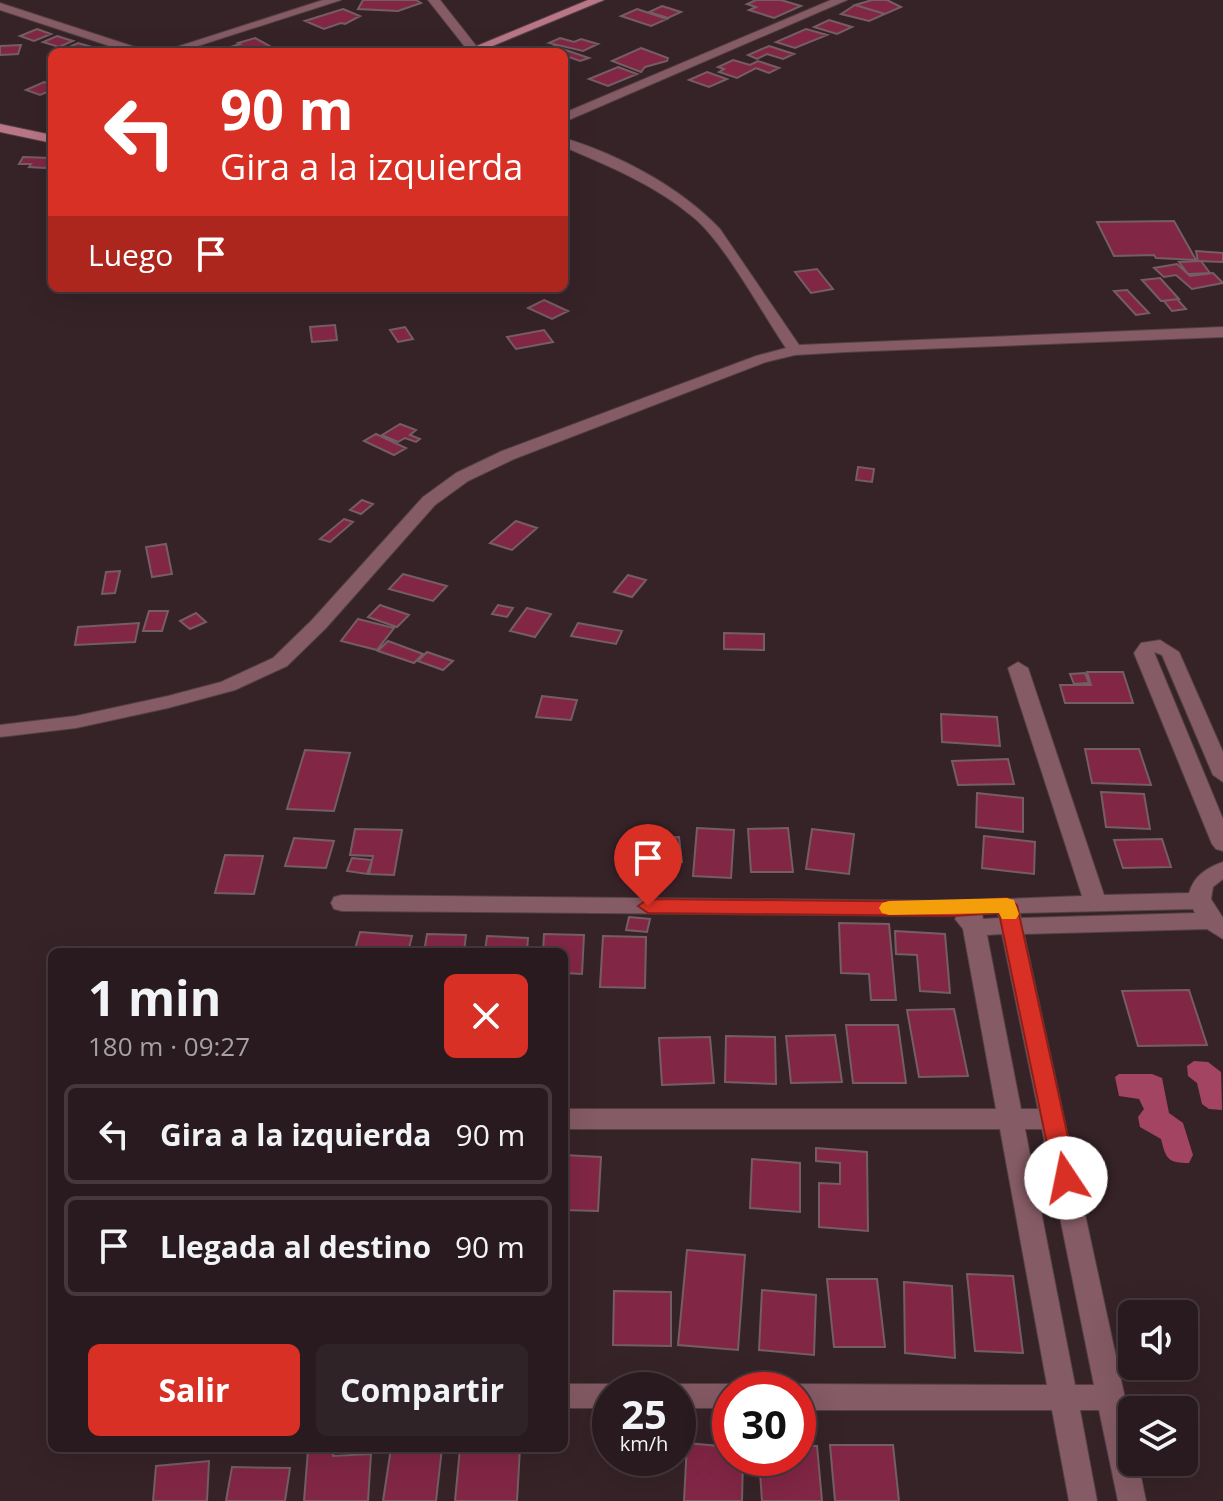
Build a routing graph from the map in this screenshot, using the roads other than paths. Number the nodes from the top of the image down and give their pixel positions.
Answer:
1 (335, 0) edge
2 (434, 0) edge
3 (598, 0) edge
4 (841, 0) edge
5 (33, 1) edge
6 (7, 7) edge
7 (128, 48) edge
8 (180, 48) edge
9 (470, 48) edge
10 (479, 48) edge
11 (568, 116) edge
12 (0, 128) edge
13 (48, 138) edge
14 (568, 144) edge
15 (1223, 332) edge
16 (795, 350) junction
17 (1018, 668) dead end
18 (0, 731) edge
19 (1223, 775) edge
20 (1223, 844) edge
21 (1223, 870) edge
22 (1200, 901) junction
23 (342, 903) dead end
24 (1096, 904) junction
25 (966, 914) junction
26 (1010, 915) junction
27 (1217, 926) edge
28 (568, 1119) edge
29 (1013, 1119) junction
30 (1053, 1119) junction
31 (568, 1396) edge
32 (592, 1396) edge
33 (816, 1397) edge
34 (1064, 1398) junction
35 (1111, 1398) junction
36 (1083, 1501) edge
37 (1132, 1501) edge

1 - 8 street
2 - 9 street
3 - 10 street
4 - 11 street
5 - 6 street
6 - 7 street
12 - 13 street
14 - 16 street
15 - 16 street
16 - 18 street
17 - 24 street
19 - 20 street
21 - 22 street
22 - 24 street
22 - 27 street
23 - 25 street
24 - 26 street
25 - 26 street
25 - 29 street
26 - 27 street
26 - 30 street
28 - 29 street
29 - 30 street
29 - 34 street
30 - 35 street
31 - 32 street
33 - 34 street
34 - 35 street
34 - 36 street
35 - 37 street

